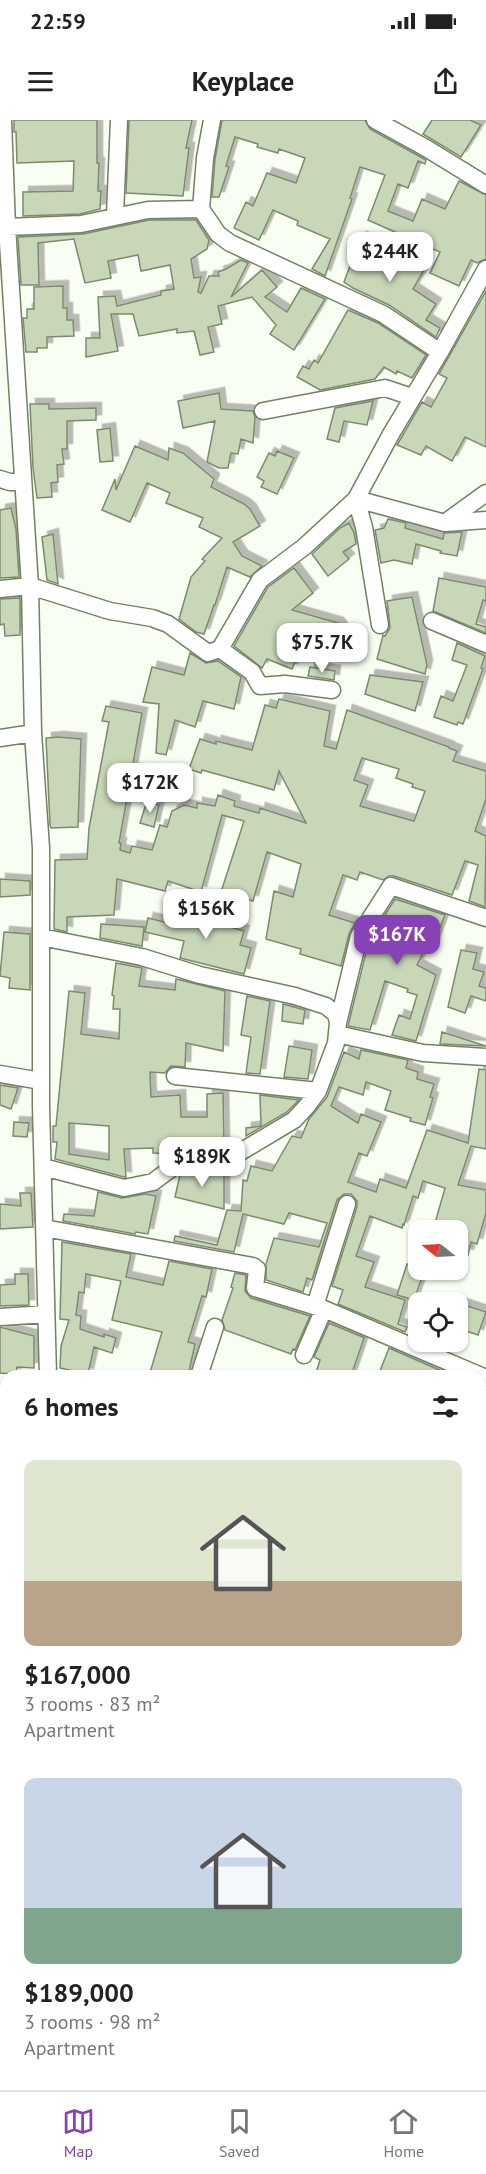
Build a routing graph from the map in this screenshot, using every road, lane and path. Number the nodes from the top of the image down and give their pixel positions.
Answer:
1 (3, 120) edge
2 (119, 120) edge
3 (212, 120) edge
4 (375, 120) edge
5 (3, 178) edge
6 (486, 185) edge
7 (201, 209) junction
8 (115, 215) junction
9 (7, 227) junction
10 (486, 268) edge
11 (440, 351) junction
12 (412, 397) junction
13 (263, 411) dead end
14 (0, 479) edge
15 (23, 482) junction
16 (486, 493) edge
17 (356, 499) junction
18 (486, 520) edge
19 (445, 523) junction
20 (30, 586) junction
21 (0, 589) edge
22 (432, 621) dead end
23 (380, 625) dead end
24 (486, 644) edge
25 (220, 649) junction
26 (332, 690) dead end
27 (33, 733) junction
28 (0, 738) edge
29 (486, 918) edge
30 (41, 937) junction
31 (338, 1029) junction
32 (486, 1057) edge
33 (0, 1074) edge
34 (176, 1076) dead end
35 (41, 1081) junction
36 (318, 1091) junction
37 (43, 1167) junction
38 (347, 1204) dead end
39 (44, 1227) junction
40 (320, 1307) junction
41 (46, 1314) junction
42 (0, 1317) edge
43 (215, 1327) dead end
44 (304, 1354) dead end
45 (54, 1370) edge
46 (201, 1370) edge
47 (467, 1370) edge

1 - 5 street
2 - 8 street
3 - 7 street
4 - 6 street
5 - 9 street
7 - 8 street
7 - 11 street
8 - 9 street
9 - 15 street
10 - 11 street
11 - 12 street
12 - 13 street
12 - 17 street
14 - 15 street
15 - 20 street
16 - 19 street
17 - 19 street
17 - 23 street
17 - 25 street
18 - 19 street
20 - 21 street
20 - 25 street
20 - 27 street
22 - 24 street
25 - 26 street
27 - 28 street
27 - 30 street
29 - 31 street
30 - 31 street
30 - 35 street
31 - 32 street
31 - 36 street
33 - 35 street
34 - 36 street
35 - 37 street
36 - 37 street
37 - 39 street
38 - 40 street
39 - 40 street
39 - 41 street
40 - 44 street
40 - 47 street
41 - 42 street
41 - 45 street
43 - 46 street

